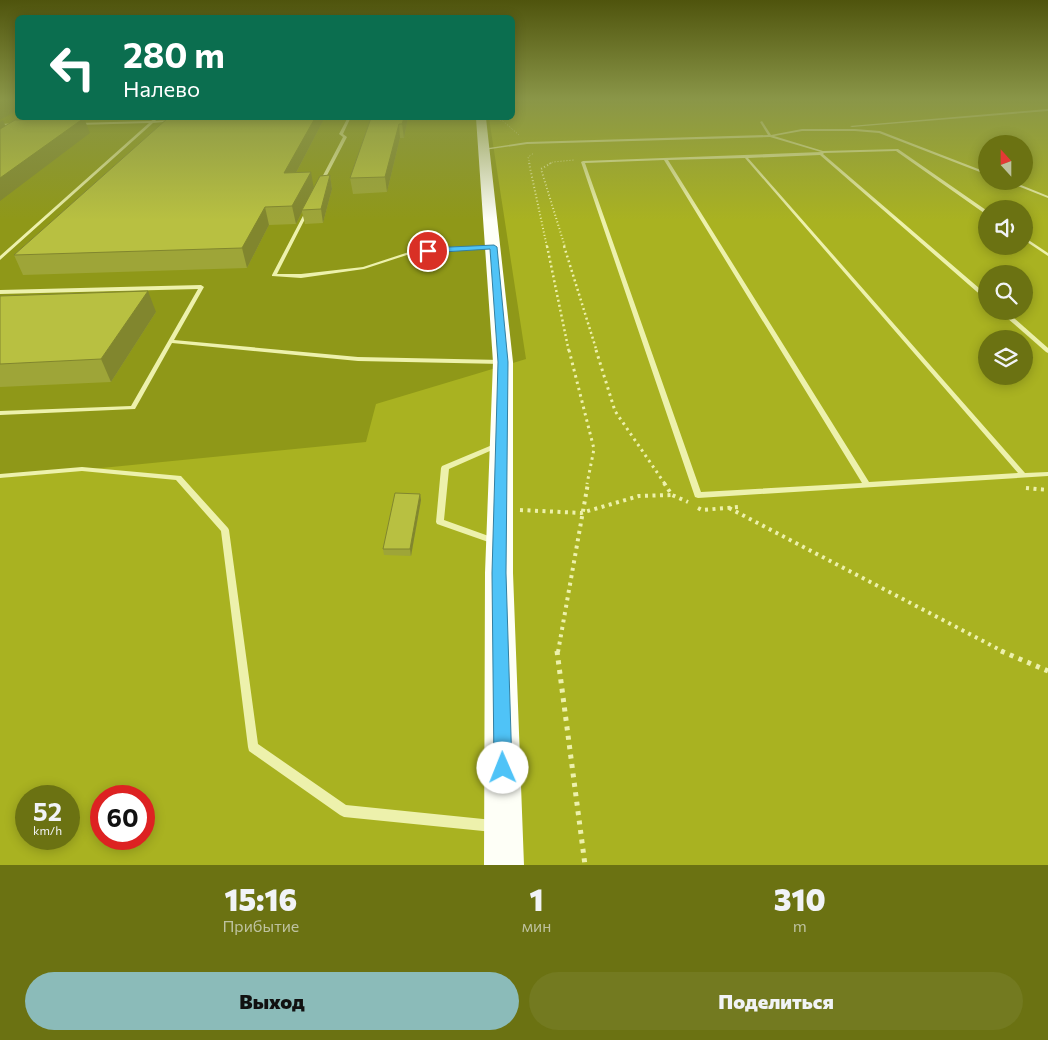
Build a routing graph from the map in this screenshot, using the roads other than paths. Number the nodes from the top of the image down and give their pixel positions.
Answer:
1 (133, 139) edge
2 (344, 139) edge
3 (483, 139) edge
4 (653, 139) edge
5 (780, 139) edge
6 (899, 139) edge
7 (484, 149) junction
8 (822, 153) junction
9 (745, 156) junction
10 (666, 159) junction
11 (978, 170) edge
12 (318, 190) edge
13 (1030, 190) edge
14 (1048, 197) edge
15 (978, 206) edge
16 (309, 207) edge
17 (1033, 245) edge
18 (494, 247) junction
19 (1048, 256) edge
20 (0, 259) edge
21 (978, 291) edge
22 (0, 292) edge
23 (1012, 320) edge
24 (170, 341) junction
25 (1048, 351) edge
26 (503, 362) junction
27 (0, 413) edge
28 (502, 442) junction
29 (1048, 474) edge
30 (0, 476) edge
31 (1024, 476) junction
32 (867, 485) junction
33 (500, 543) junction
34 (504, 826) junction
35 (504, 865) edge

1 - 20 lane
2 - 12 lane
3 - 7 main road
4 - 7 lane
5 - 8 lane
6 - 11 lane
7 - 18 main road
8 - 9 lane
8 - 15 lane
8 - 21 lane
9 - 10 lane
9 - 31 lane
10 - 32 lane
10 - 32 lane
13 - 14 lane
16 - 18 lane
17 - 19 lane
18 - 26 main road
22 - 24 lane
23 - 25 lane
24 - 26 lane
24 - 27 lane
26 - 28 main road
28 - 33 main road
28 - 33 lane
29 - 31 lane
30 - 34 lane
31 - 32 lane
33 - 34 main road
34 - 35 main road

